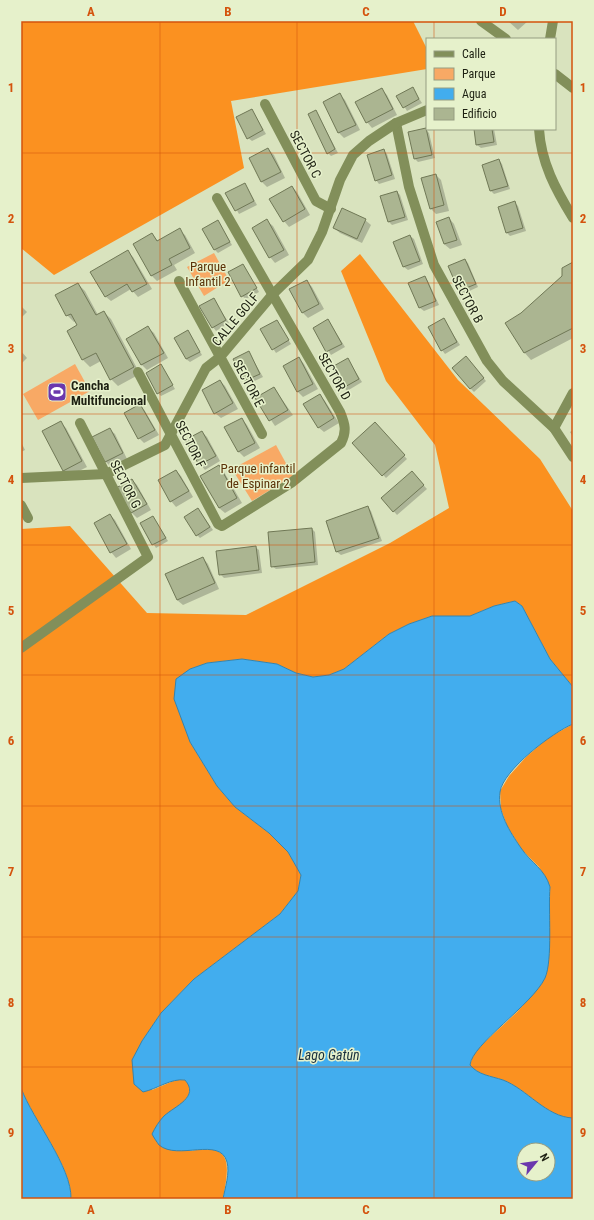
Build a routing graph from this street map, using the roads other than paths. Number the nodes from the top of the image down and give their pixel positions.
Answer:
1 (481, 21) edge
2 (554, 21) edge
3 (505, 38) edge
4 (550, 38) edge
5 (556, 75) edge
6 (573, 88) edge
7 (265, 104) dead end
8 (426, 110) edge
9 (396, 123) junction
10 (539, 130) edge
11 (217, 198) dead end
12 (331, 209) junction
13 (573, 218) edge
14 (179, 281) dead end
15 (273, 294) junction
16 (220, 357) junction
17 (138, 372) dead end
18 (573, 393) edge
19 (80, 423) dead end
20 (554, 428) junction
21 (172, 434) junction
22 (262, 434) dead end
23 (573, 457) edge
24 (106, 474) junction
25 (21, 478) edge
26 (21, 505) edge
27 (28, 518) dead end
28 (222, 526) joint
29 (21, 648) edge

1 - 3 street
2 - 4 street
5 - 6 street
7 - 12 street, SECTOR C
8 - 9 street, CALLE GOLF
9 - 12 street, CALLE GOLF
9 - 20 street, SECTOR B
10 - 13 street
11 - 15 street, SECTOR D
12 - 15 street, CALLE GOLF
14 - 16 street, SECTOR E
15 - 16 street, CALLE GOLF
15 - 28 street, SECTOR D
16 - 21 street, CALLE GOLF
16 - 22 street, SECTOR E
17 - 21 street, SECTOR F
18 - 20 street
19 - 24 street, SECTOR G
20 - 23 street, SECTOR B
21 - 24 street, CALLE GOLF
21 - 28 street, SECTOR F
24 - 25 street, CALLE GOLF
24 - 29 street, SECTOR G
26 - 27 street

